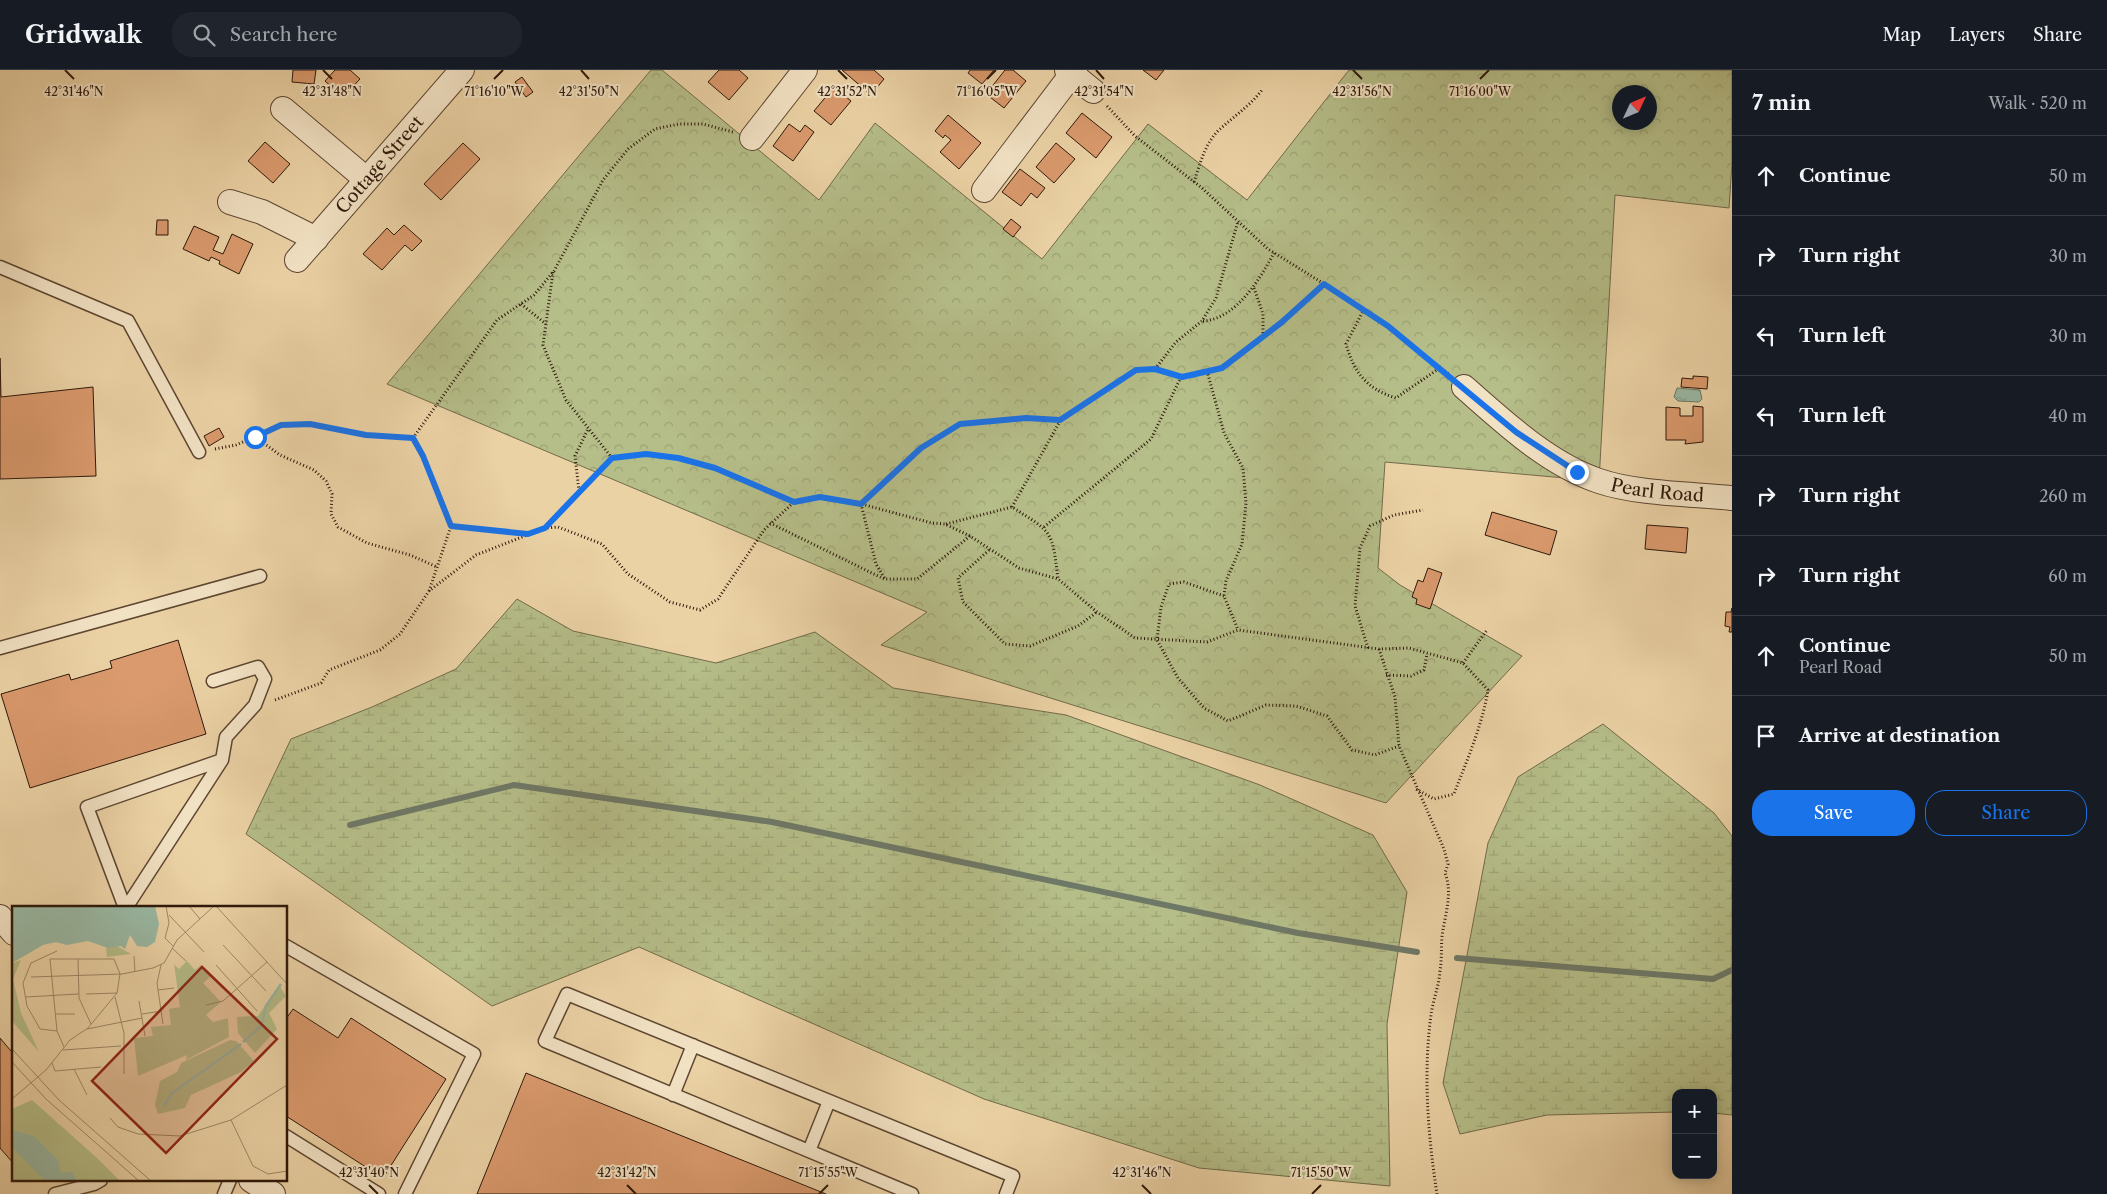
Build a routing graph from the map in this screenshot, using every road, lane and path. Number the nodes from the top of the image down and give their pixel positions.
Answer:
1 (462, 70) edge
2 (805, 70) edge
3 (1071, 71) edge
4 (1262, 90) dead end
5 (1093, 91) joint
6 (283, 109) dead end
7 (752, 138) joint
8 (366, 179) junction
9 (1194, 182) junction
10 (984, 190) dead end
11 (230, 202) dead end
12 (1238, 221) junction
13 (316, 239) junction
14 (1274, 253) junction
15 (297, 260) dead end
16 (0, 267) edge
17 (554, 271) junction
18 (1324, 284) junction
19 (1254, 288) junction
20 (521, 304) junction
21 (1364, 309) junction
22 (1202, 321) junction
23 (546, 324) junction
24 (1263, 336) junction
25 (1440, 367) junction
26 (1155, 369) junction
27 (1207, 371) junction
28 (1182, 377) junction
29 (1464, 388) joint
30 (1060, 420) junction
31 (588, 429) junction
32 (255, 437) junction
33 (413, 438) junction
34 (199, 452) joint
35 (612, 458) junction
36 (579, 491) junction
37 (1732, 498) edge
38 (794, 502) junction
39 (861, 504) junction
40 (1012, 507) junction
41 (1423, 510) dead end
42 (770, 523) junction
43 (945, 524) junction
44 (451, 526) junction
45 (545, 528) junction
46 (1044, 528) junction
47 (528, 534) junction
48 (970, 536) junction
49 (988, 550) junction
50 (437, 567) junction
51 (260, 576) dead end
52 (885, 579) junction
53 (1058, 579) junction
54 (429, 591) junction
55 (1224, 596) junction
56 (1097, 612) junction
57 (1238, 630) junction
58 (1487, 630) dead end
59 (1157, 640) junction
60 (0, 648) edge
61 (1368, 648) junction
62 (1379, 649) junction
63 (1427, 654) junction
64 (1463, 664) junction
65 (1386, 675) junction
66 (213, 681) dead end
67 (255, 705) junction
68 (1399, 746) junction
69 (222, 760) junction
70 (1416, 789) junction
71 (124, 906) edge
72 (126, 906) edge
73 (0, 917) edge
74 (12, 931) edge
75 (288, 951) edge
76 (693, 1045) junction
77 (672, 1095) junction
78 (829, 1101) junction
79 (288, 1137) edge
80 (809, 1151) junction
81 (98, 1182) edge
82 (229, 1182) edge
83 (254, 1182) edge
84 (55, 1194) edge
85 (224, 1194) edge
86 (273, 1194) edge
87 (379, 1194) edge
88 (405, 1194) edge
89 (912, 1194) edge
90 (1006, 1194) edge
91 (1437, 1194) edge

1 - 8 street, Cottage Street
2 - 7 street
3 - 5 street
3 - 10 street
4 - 9 path
5 - 9 path
6 - 8 street
7 - 17 path
8 - 13 street, Cottage Street
9 - 12 path
11 - 13 street
12 - 14 path
12 - 22 path
13 - 15 street, Cottage Street
14 - 18 path
14 - 19 path
16 - 34 lane
17 - 20 path
17 - 23 path
18 - 21 path
18 - 24 path
19 - 22 path
19 - 24 path
20 - 23 path
20 - 33 path
21 - 25 path
21 - 25 path
22 - 26 path
23 - 31 path
24 - 27 path
25 - 29 path
26 - 28 path
26 - 30 path
27 - 28 path
27 - 55 path
28 - 46 path
29 - 37 street, Pearl Road
30 - 39 path
30 - 40 path
31 - 35 path
31 - 36 path
32 - 33 path
32 - 34 path
32 - 50 path
33 - 44 path
35 - 36 path
35 - 38 path
36 - 45 path
38 - 39 path
38 - 42 path
39 - 43 path
39 - 52 path
40 - 43 path
40 - 46 path
41 - 61 path
42 - 45 path
42 - 52 path
43 - 48 path
44 - 47 path
44 - 50 path
45 - 47 path
46 - 53 path
47 - 54 path
48 - 49 path
48 - 52 path
49 - 53 path
49 - 56 path
50 - 54 path
51 - 60 lane
53 - 56 path
54 - 67 path
55 - 57 path
55 - 59 path
56 - 59 path
57 - 59 path
57 - 61 path
58 - 64 path
59 - 68 path
61 - 62 path
62 - 63 path
62 - 65 path
63 - 64 path
63 - 65 path
64 - 70 path
65 - 68 path
66 - 67 lane
67 - 69 lane
68 - 70 path
69 - 71 lane
69 - 72 lane
70 - 91 path
73 - 74 street
75 - 88 lane
76 - 77 lane
76 - 77 lane
76 - 78 lane
77 - 80 lane
78 - 80 lane
78 - 90 lane
79 - 87 lane
80 - 89 lane
81 - 84 lane
82 - 85 lane
83 - 86 street

